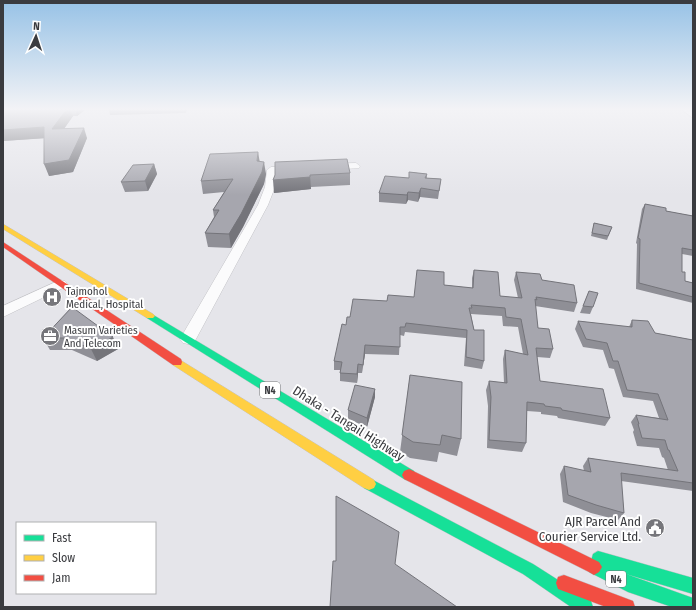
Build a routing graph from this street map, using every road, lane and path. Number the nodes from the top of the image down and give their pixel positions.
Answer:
1 (356, 166) dead end
2 (302, 168) edge
3 (317, 168) edge
4 (3, 226) edge
5 (3, 244) edge
6 (60, 284) junction
7 (3, 312) edge
8 (188, 339) junction
9 (543, 543) junction
10 (528, 569) junction
11 (693, 586) edge
12 (693, 606) edge
13 (585, 607) edge
14 (627, 607) edge

1 - 3 street
2 - 8 street
4 - 8 highway, Dhaka - Tangail Highway / N4
5 - 6 highway, N4
6 - 7 street
6 - 10 highway, N4
8 - 9 highway, Dhaka - Tangail Highway / N4
9 - 11 highway, N4
9 - 12 highway, N4
10 - 13 highway, N4
10 - 14 highway, N4

